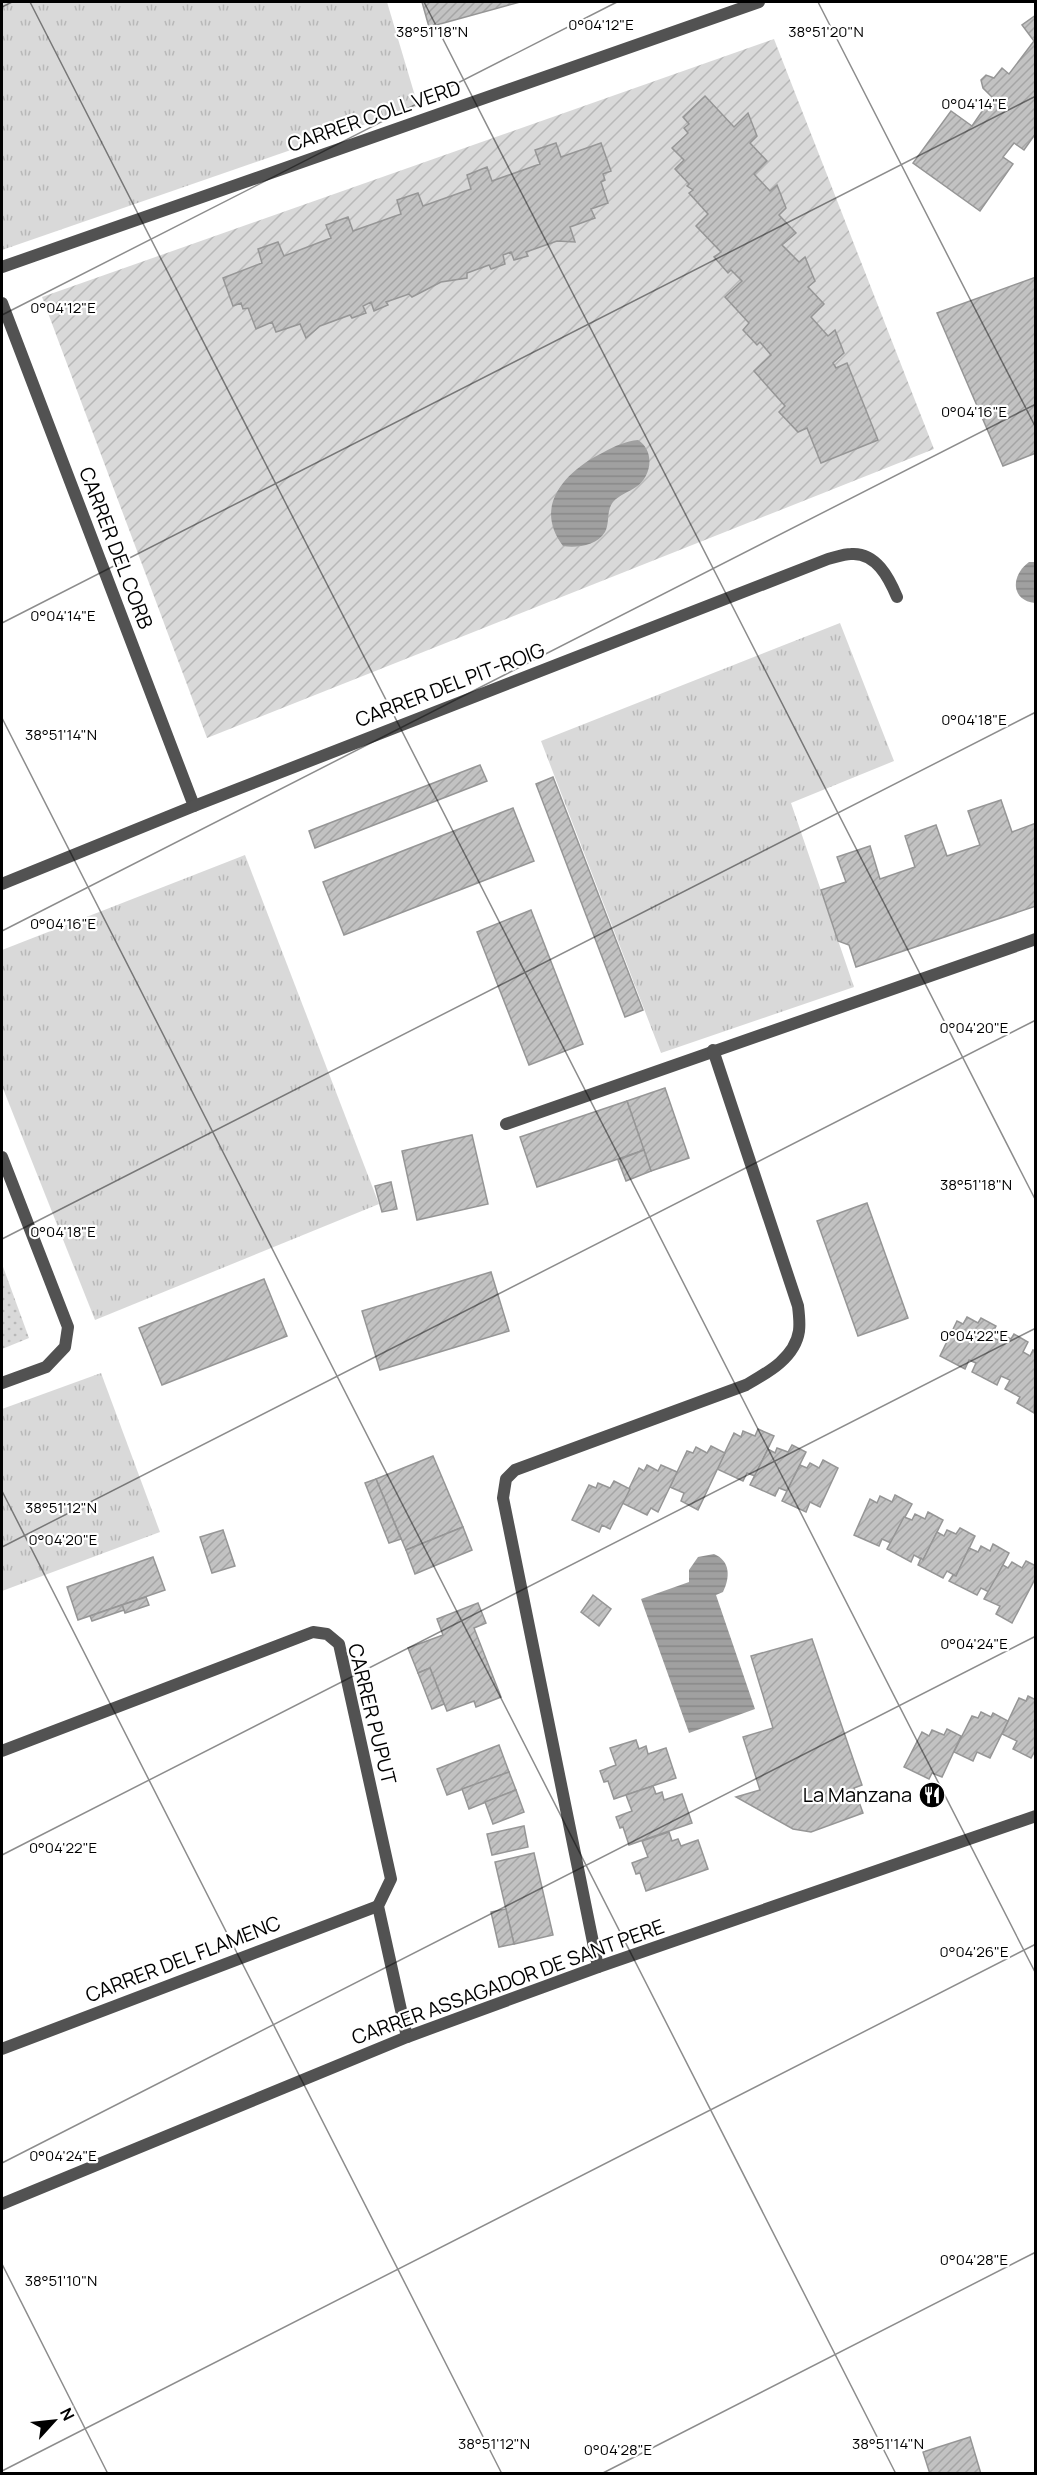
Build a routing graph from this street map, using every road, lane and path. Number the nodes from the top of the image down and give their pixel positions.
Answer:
1 (759, 2) edge
2 (2, 267) edge
3 (2, 303) edge
4 (897, 597) dead end
5 (194, 806) junction
6 (2, 884) edge
7 (1035, 939) edge
8 (713, 1050) junction
9 (506, 1124) dead end
10 (2, 1157) edge
11 (2, 1383) edge
12 (2, 1751) edge
13 (1035, 1816) edge
14 (378, 1905) junction
15 (598, 1967) junction
16 (407, 2037) junction
17 (2, 2049) edge
18 (2, 2204) edge

1 - 2 street, CARRER COLL VERD
3 - 5 street, CARRER DEL CORB
4 - 5 street, CARRER DEL PIT-ROIG
5 - 6 street, CARRER DEL PIT-ROIG
7 - 8 street
8 - 9 street
8 - 15 street
10 - 11 street
12 - 14 street, CARRER PUPUT
13 - 15 street, CARRER ASSAGADOR DE SANT PERE
14 - 16 street
14 - 17 street, CARRER DEL FLAMENC
15 - 16 street, CARRER ASSAGADOR DE SANT PERE
16 - 18 street, CARRER ASSAGADOR DE SANT PERE

